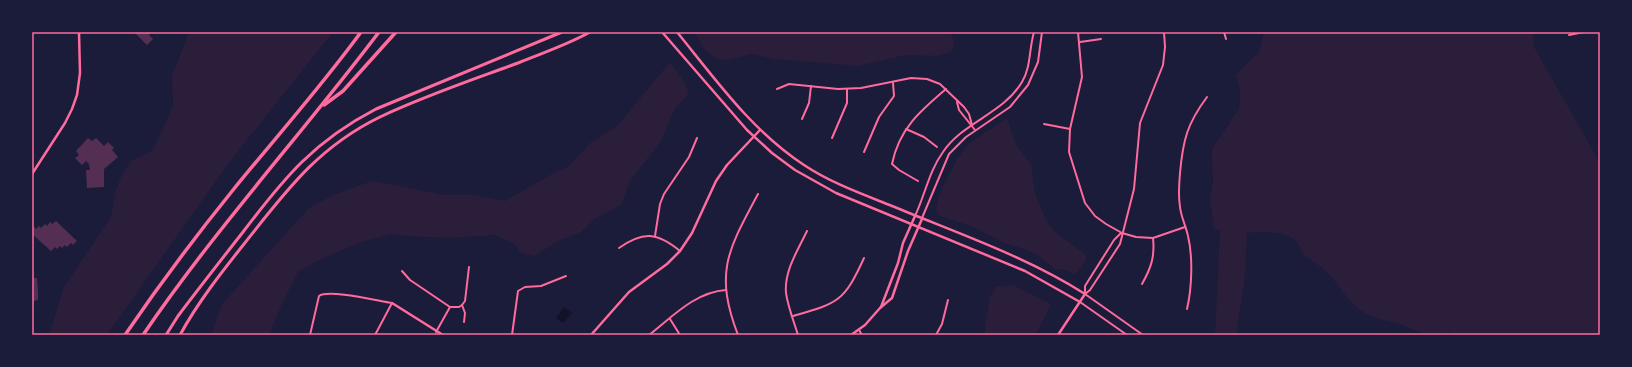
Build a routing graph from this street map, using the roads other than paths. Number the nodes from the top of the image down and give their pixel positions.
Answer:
1 (79, 32) edge
2 (361, 32) edge
3 (379, 32) edge
4 (396, 32) edge
5 (562, 32) edge
6 (590, 32) edge
7 (662, 32) edge
8 (677, 32) edge
9 (1034, 32) edge
10 (1042, 32) edge
11 (1078, 32) edge
12 (1164, 32) edge
13 (1224, 32) edge
14 (1584, 32) edge
15 (1569, 35) dead end
16 (1101, 39) dead end
17 (1226, 39) dead end
18 (1080, 42) junction
19 (893, 82) junction
20 (811, 86) junction
21 (777, 89) dead end
22 (847, 89) junction
23 (946, 89) junction
24 (1207, 97) dead end
25 (957, 101) junction
26 (320, 108) junction
27 (802, 119) dead end
28 (1044, 124) dead end
29 (972, 125) junction
30 (906, 129) junction
31 (1070, 129) junction
32 (760, 130) junction
33 (976, 130) junction
34 (753, 136) junction
35 (697, 138) dead end
36 (832, 138) dead end
37 (937, 147) dead end
38 (864, 152) dead end
39 (32, 174) edge
40 (918, 181) dead end
41 (758, 194) dead end
42 (915, 216) junction
43 (922, 219) junction
44 (912, 224) junction
45 (918, 227) junction
46 (1185, 227) junction
47 (807, 231) dead end
48 (1122, 233) junction
49 (655, 236) junction
50 (1153, 238) junction
51 (619, 248) dead end
52 (680, 251) junction
53 (864, 258) dead end
54 (469, 267) dead end
55 (402, 271) dead end
56 (566, 276) dead end
57 (1142, 284) dead end
58 (726, 290) junction
59 (1085, 294) junction
60 (948, 300) dead end
61 (1080, 302) junction
62 (392, 303) junction
63 (462, 305) junction
64 (450, 307) junction
65 (880, 308) junction
66 (1187, 309) dead end
67 (793, 316) junction
68 (670, 319) junction
69 (464, 322) dead end
70 (859, 330) junction
71 (436, 332) junction
72 (125, 335) edge
73 (143, 335) edge
74 (166, 335) edge
75 (180, 335) edge
76 (310, 335) edge
77 (375, 335) edge
78 (443, 335) edge
79 (512, 335) edge
80 (592, 335) edge
81 (649, 335) edge
82 (680, 335) edge
83 (738, 335) edge
84 (798, 335) edge
85 (851, 335) edge
86 (862, 335) edge
87 (936, 335) edge
88 (1058, 335) edge
89 (1128, 335) edge
90 (1143, 335) edge

1 - 39 street
2 - 72 highway
3 - 26 highway
4 - 26 highway
5 - 74 main road
6 - 75 main road
7 - 34 street
8 - 32 street
9 - 29 street
10 - 33 street
11 - 18 street
12 - 48 street
13 - 17 street
14 - 15 street
16 - 18 street
18 - 31 street
19 - 22 street
19 - 23 street
19 - 38 street
20 - 21 street
20 - 22 street
20 - 27 street
22 - 36 street
23 - 25 street
23 - 30 street
24 - 46 street
25 - 29 street
25 - 29 street
26 - 73 highway
28 - 31 street
29 - 33 street
29 - 42 street
30 - 37 street
30 - 40 street
31 - 48 street
32 - 34 street
32 - 42 street
33 - 43 street
34 - 44 street
34 - 52 street
35 - 49 street
41 - 58 street
42 - 43 street
42 - 44 street
43 - 45 street
43 - 59 street
44 - 45 street
44 - 65 street
45 - 61 street
45 - 65 street
46 - 50 street
46 - 66 street
47 - 67 street
48 - 50 street
48 - 59 street
48 - 59 street
49 - 51 street
49 - 52 street
50 - 57 street
52 - 80 street
53 - 67 street
54 - 63 street
55 - 64 street
56 - 79 street
58 - 68 street
58 - 83 street
59 - 61 street
59 - 90 street
60 - 87 street
61 - 88 street
61 - 89 street
62 - 71 street
62 - 76 street
62 - 77 street
63 - 64 street
63 - 69 street
64 - 71 street
65 - 70 street
67 - 84 street
68 - 81 street
68 - 82 street
70 - 85 street
70 - 86 street
71 - 78 street

